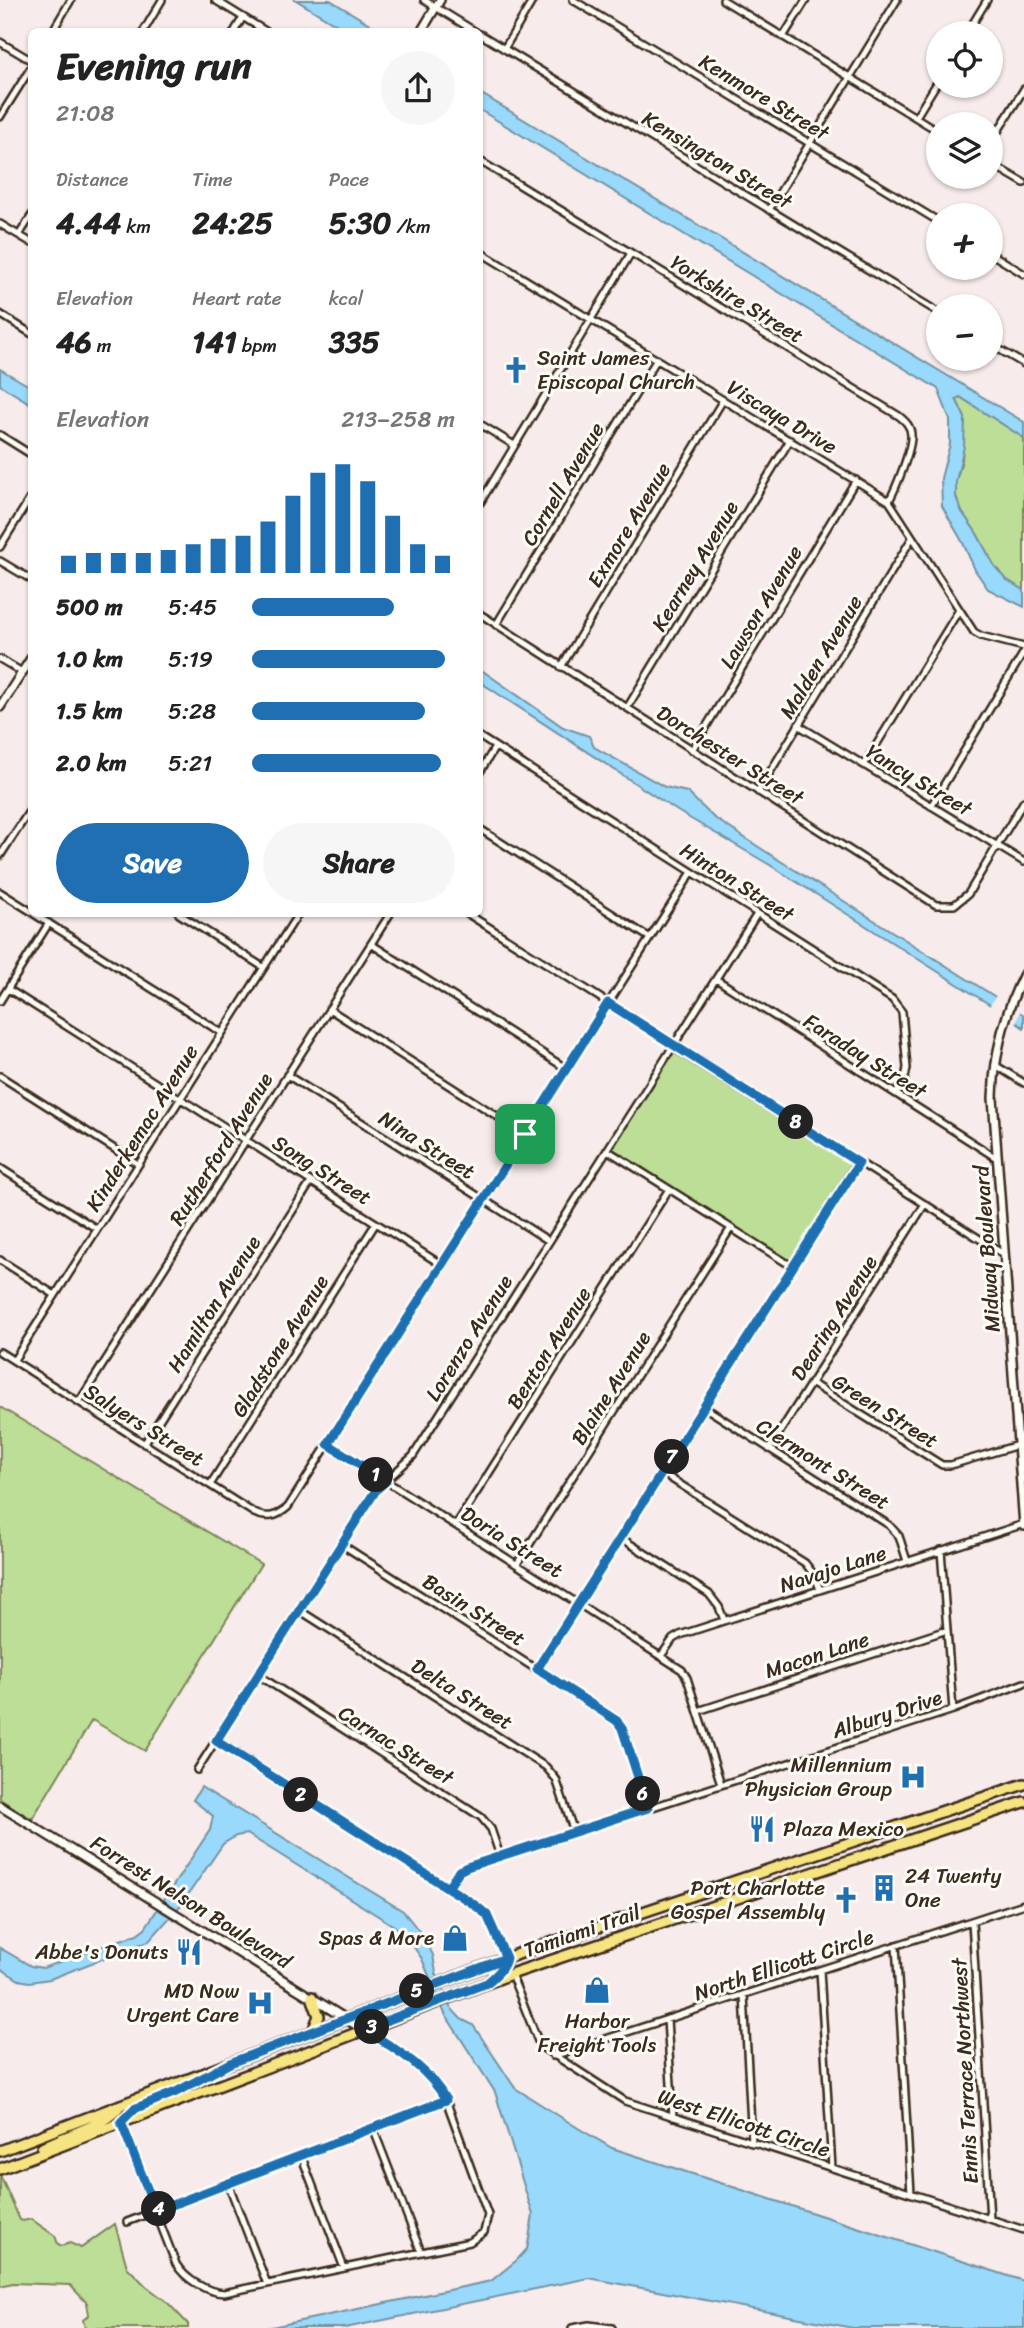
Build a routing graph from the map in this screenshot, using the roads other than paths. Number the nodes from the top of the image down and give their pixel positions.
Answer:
1 (71, 0) edge
2 (162, 0) edge
3 (215, 0) edge
4 (424, 0) edge
5 (533, 0) edge
6 (573, 0) edge
7 (723, 0) edge
8 (806, 0) edge
9 (897, 0) edge
10 (987, 0) edge
11 (438, 4) edge
12 (243, 17) junction
13 (974, 21) edge
14 (54, 28) edge
15 (145, 28) edge
16 (236, 28) edge
17 (261, 28) edge
18 (423, 28) edge
19 (471, 28) edge
20 (483, 36) edge
21 (783, 37) junction
22 (0, 42) edge
23 (504, 49) junction
24 (28, 60) edge
25 (28, 70) edge
26 (850, 77) junction
27 (1024, 91) edge
28 (928, 98) edge
29 (0, 117) edge
30 (916, 117) junction
31 (926, 123) edge
32 (1003, 124) edge
33 (810, 144) junction
34 (483, 163) edge
35 (1003, 171) edge
36 (1024, 183) edge
37 (769, 210) junction
38 (926, 214) edge
39 (28, 221) edge
40 (0, 224) edge
41 (19, 235) junction
42 (28, 241) edge
43 (631, 253) junction
44 (483, 254) edge
45 (1003, 261) edge
46 (1024, 274) edge
47 (926, 305) edge
48 (0, 314) edge
49 (591, 319) junction
50 (28, 332) edge
51 (1003, 352) edge
52 (657, 359) junction
53 (1024, 364) edge
54 (723, 400) junction
55 (483, 426) edge
56 (0, 435) edge
57 (790, 440) junction
58 (514, 445) junction
59 (28, 452) edge
60 (856, 480) junction
61 (483, 498) edge
62 (889, 500) junction
63 (28, 502) edge
64 (912, 538) junction
65 (0, 547) edge
66 (0, 561) edge
67 (28, 578) edge
68 (959, 610) junction
69 (483, 616) edge
70 (496, 625) junction
71 (1024, 647) edge
72 (1024, 652) edge
73 (0, 659) edge
74 (28, 663) edge
75 (561, 667) junction
76 (22, 672) junction
77 (0, 707) edge
78 (627, 708) junction
79 (798, 725) junction
80 (483, 739) edge
81 (495, 747) junction
82 (692, 750) junction
83 (864, 765) junction
84 (483, 767) edge
85 (758, 792) junction
86 (1024, 801) edge
87 (931, 806) junction
88 (28, 819) edge
89 (483, 831) edge
90 (997, 846) junction
91 (0, 856) edge
92 (1024, 862) edge
93 (692, 872) junction
94 (0, 892) edge
95 (28, 910) edge
96 (757, 914) junction
97 (39, 917) edge
98 (184, 917) edge
99 (296, 917) edge
100 (388, 917) edge
101 (473, 917) edge
102 (49, 923) junction
103 (650, 938) junction
104 (370, 944) junction
105 (264, 967) junction
106 (1024, 974) edge
107 (716, 979) junction
108 (8, 989) junction
109 (0, 1001) edge
110 (608, 1003) junction
111 (329, 1009) junction
112 (222, 1033) junction
113 (674, 1045) junction
114 (995, 1065) junction
115 (567, 1069) junction
116 (287, 1075) junction
117 (0, 1076) edge
118 (1024, 1083) edge
119 (896, 1094) junction
120 (180, 1098) junction
121 (525, 1134) junction
122 (246, 1140) junction
123 (607, 1150) junction
124 (998, 1159) junction
125 (859, 1163) junction
126 (138, 1164) junction
127 (0, 1168) edge
128 (311, 1182) junction
129 (669, 1189) junction
130 (484, 1200) junction
131 (925, 1204) junction
132 (376, 1223) junction
133 (731, 1228) junction
134 (97, 1229) junction
135 (549, 1241) junction
136 (1005, 1255) junction
137 (0, 1260) edge
138 (442, 1265) junction
139 (793, 1267) junction
140 (55, 1295) junction
141 (0, 1352) edge
142 (14, 1360) junction
143 (811, 1383) junction
144 (79, 1402) junction
145 (704, 1407) junction
146 (145, 1444) junction
147 (328, 1444) junction
148 (1021, 1445) edge
149 (769, 1449) junction
150 (662, 1473) junction
151 (386, 1481) junction
152 (210, 1485) junction
153 (456, 1525) junction
154 (1024, 1525) edge
155 (621, 1538) junction
156 (341, 1544) junction
157 (941, 1550) junction
158 (907, 1562) junction
159 (517, 1564) junction
160 (820, 1590) junction
161 (579, 1604) junction
162 (299, 1610) junction
163 (724, 1620) junction
164 (947, 1630) junction
165 (661, 1656) junction
166 (537, 1669) junction
167 (258, 1675) junction
168 (1024, 1684) edge
169 (953, 1710) junction
170 (698, 1711) junction
171 (216, 1741) junction
172 (197, 1770) dead end
173 (721, 1784) junction
174 (1024, 1784) edge
175 (1024, 1802) edge
176 (0, 1806) edge
177 (648, 1808) junction
178 (574, 1832) junction
179 (500, 1856) junction
180 (448, 1888) junction
181 (1024, 1904) edge
182 (972, 1921) junction
183 (896, 1945) junction
184 (538, 1947) junction
185 (506, 1958) junction
186 (820, 1970) junction
187 (511, 1974) junction
188 (487, 1983) junction
189 (744, 1995) junction
190 (312, 1997) junction
191 (346, 2019) junction
192 (667, 2019) junction
193 (364, 2029) junction
194 (313, 2031) junction
195 (553, 2056) junction
196 (230, 2063) junction
197 (446, 2100) junction
198 (121, 2105) junction
199 (673, 2117) junction
200 (121, 2122) junction
201 (373, 2128) junction
202 (752, 2143) junction
203 (0, 2151) edge
204 (301, 2155) junction
205 (23, 2160) junction
206 (832, 2168) junction
207 (0, 2169) edge
208 (228, 2183) junction
209 (911, 2193) junction
210 (156, 2211) junction
211 (990, 2219) junction
212 (127, 2222) dead end
213 (1024, 2230) edge
214 (421, 2252) junction
215 (344, 2268) junction
216 (267, 2284) junction
217 (572, 2328) edge
218 (611, 2328) edge

1 - 14 street
2 - 15 street
3 - 12 street
4 - 11 street, Kensington Street
5 - 23 street
6 - 33 street, Kenmore Street
7 - 21 street
8 - 21 street
9 - 26 street
10 - 13 street
11 - 18 street
11 - 19 street, Kensington Street
12 - 16 street
12 - 17 street
20 - 23 street, Kensington Street
21 - 26 street
22 - 24 street
23 - 37 street, Kensington Street
25 - 29 street
26 - 30 street
26 - 33 street
27 - 32 street
28 - 30 street
30 - 31 street
33 - 37 street
33 - 38 street, Kenmore Street
34 - 43 street, Yorkshire Street
35 - 36 street
37 - 47 street, Kensington Street
39 - 41 street
40 - 41 street
41 - 42 street
43 - 49 street
43 - 62 street, Yorkshire Street
44 - 49 street, Viscaya Drive
45 - 46 street
48 - 50 street
49 - 52 street, Viscaya Drive
49 - 58 street
51 - 53 street
52 - 54 street, Viscaya Drive
52 - 70 street, Cornell Avenue
54 - 57 street, Viscaya Drive
54 - 75 street, Exmore Avenue
55 - 58 street
56 - 59 street
57 - 60 street, Viscaya Drive
57 - 78 street, Kearney Avenue
58 - 61 street
60 - 62 street, Viscaya Drive
60 - 82 street, Lawson Avenue
62 - 64 street, Viscaya Drive
63 - 65 street
64 - 68 street, Viscaya Drive
64 - 79 street, Malden Avenue
66 - 67 street
68 - 71 street, Viscaya Drive
68 - 83 street
69 - 70 street, Dorchester Street
70 - 75 street, Dorchester Street
72 - 87 street
73 - 76 street
74 - 76 street
75 - 78 street, Dorchester Street
76 - 77 street
78 - 82 street, Dorchester Street
79 - 83 street, Yancy Street
79 - 85 street, Malden Avenue
80 - 81 street, Hinton Street
81 - 84 street
81 - 93 street, Hinton Street
82 - 85 street, Dorchester Street
83 - 87 street, Yancy Street
85 - 90 street, Dorchester Street
86 - 90 street
87 - 90 street, Yancy Street
88 - 91 street
89 - 103 street
90 - 92 street, Yancy Street
93 - 96 street, Hinton Street
93 - 103 street
94 - 95 street
96 - 107 street, Lorenzo Avenue
96 - 119 street, Hinton Street
97 - 102 street
98 - 105 street
99 - 105 street, Kinderkemac Avenue
100 - 104 street, Rutherford Avenue
101 - 110 street
102 - 108 street
102 - 112 street
103 - 110 street
104 - 111 street, Rutherford Avenue
104 - 115 street
105 - 112 street, Kinderkemac Avenue
106 - 114 street, Midway Boulevard
107 - 113 street, Lorenzo Avenue
107 - 119 street, Faraday Street
108 - 109 street
108 - 120 street, Song Street
110 - 113 street
110 - 115 street
111 - 116 street, Rutherford Avenue
111 - 121 street
112 - 120 street, Kinderkemac Avenue
113 - 123 street, Lorenzo Avenue
113 - 125 street
114 - 118 street
114 - 124 street, Midway Boulevard
115 - 121 street
116 - 122 street, Rutherford Avenue
116 - 130 street, Nina Street
117 - 126 street
119 - 124 street, Faraday Street
120 - 122 street, Song Street
120 - 126 street, Kinderkemac Avenue
121 - 130 street
122 - 128 street, Song Street
122 - 144 street, Rutherford Avenue
123 - 129 street
123 - 135 street, Lorenzo Avenue
124 - 136 street, Midway Boulevard
125 - 131 street
125 - 139 street
126 - 134 street, Kinderkemac Avenue
127 - 134 street
128 - 132 street, Song Street
128 - 146 street, Hamilton Avenue
129 - 133 street
129 - 153 street, Benton Avenue
130 - 135 street, Nina Street
130 - 138 street
131 - 136 street
131 - 143 street, Dearing Avenue
132 - 138 street, Song Street
132 - 152 street, Gladstone Avenue
133 - 139 street
133 - 159 street, Blaine Avenue
134 - 140 street, Kinderkemac Avenue
135 - 151 street, Lorenzo Avenue
136 - 148 street, Midway Boulevard
137 - 140 street
138 - 147 street
139 - 145 street
140 - 142 street, Kinderkemac Avenue
141 - 142 street, Salyers Street
142 - 144 street, Salyers Street
143 - 148 street, Green Street
143 - 149 street, Dearing Avenue
144 - 146 street, Salyers Street
145 - 149 street, Clermont Street
145 - 150 street
146 - 152 street, Salyers Street
147 - 151 street, Doria Street
147 - 152 street, Salyers Street
148 - 154 street, Midway Boulevard
149 - 158 street, Clermont Street
150 - 155 street
150 - 160 street
151 - 153 street, Doria Street
151 - 156 street, Lorenzo Avenue
153 - 159 street, Doria Street
154 - 157 street, Navajo Lane
155 - 161 street
155 - 163 street
156 - 162 street, Lorenzo Avenue
156 - 166 street, Basin Street
157 - 158 street, Navajo Lane
157 - 164 street
158 - 160 street, Navajo Lane
159 - 161 street, Doria Street
160 - 163 street, Navajo Lane
161 - 165 street, Doria Street
161 - 166 street
162 - 167 street, Lorenzo Avenue
162 - 178 street, Delta Street
163 - 165 street, Navajo Lane
164 - 169 street
164 - 170 street, Macon Lane
165 - 170 street, Doria Street
166 - 177 street, Basin Street
167 - 171 street, Lorenzo Avenue
167 - 179 street, Carnac Street
168 - 169 street, Albury Drive
169 - 173 street, Albury Drive
170 - 173 street, Doria Street
171 - 172 street, Lorenzo Avenue
171 - 180 street
173 - 177 street, Albury Drive
174 - 184 main road, Tamiami Trail
175 - 187 main road, Tamiami Trail
176 - 190 street, Forrest Nelson Boulevard
177 - 178 street, Albury Drive
178 - 179 street, Albury Drive
179 - 180 street, Albury Drive
180 - 185 street
181 - 182 street, North Ellicott Circle
182 - 183 street, North Ellicott Circle
182 - 211 street, Ennis Terrace Northwest
183 - 186 street, North Ellicott Circle
183 - 209 street
184 - 185 main road, Tamiami Trail
184 - 187 main road
185 - 188 main road
185 - 191 main road, Tamiami Trail
186 - 189 street, North Ellicott Circle
186 - 206 street
187 - 188 main road, Tamiami Trail
187 - 195 street, West Ellicott Circle
188 - 193 main road, Tamiami Trail
189 - 192 street, North Ellicott Circle
189 - 202 street
190 - 191 street, Forrest Nelson Boulevard
190 - 194 main road
191 - 193 street, Forrest Nelson Boulevard
191 - 194 main road, Tamiami Trail
192 - 195 street, North Ellicott Circle
192 - 199 street
193 - 197 street
193 - 200 main road, Tamiami Trail
194 - 196 main road, Tamiami Trail
195 - 199 street, West Ellicott Circle
196 - 198 main road, Tamiami Trail
196 - 200 main road
197 - 201 street
197 - 214 street
198 - 203 main road, Tamiami Trail
198 - 205 main road
199 - 202 street, West Ellicott Circle
200 - 205 main road, Tamiami Trail
200 - 210 street
201 - 204 street
201 - 214 street
202 - 206 street, West Ellicott Circle
204 - 208 street
204 - 215 street
205 - 207 main road, Tamiami Trail
206 - 209 street, West Ellicott Circle
208 - 210 street
208 - 216 street
209 - 211 street, West Ellicott Circle
210 - 212 street
210 - 216 street
211 - 213 street, West Ellicott Circle
214 - 215 street
215 - 216 street
217 - 218 street

